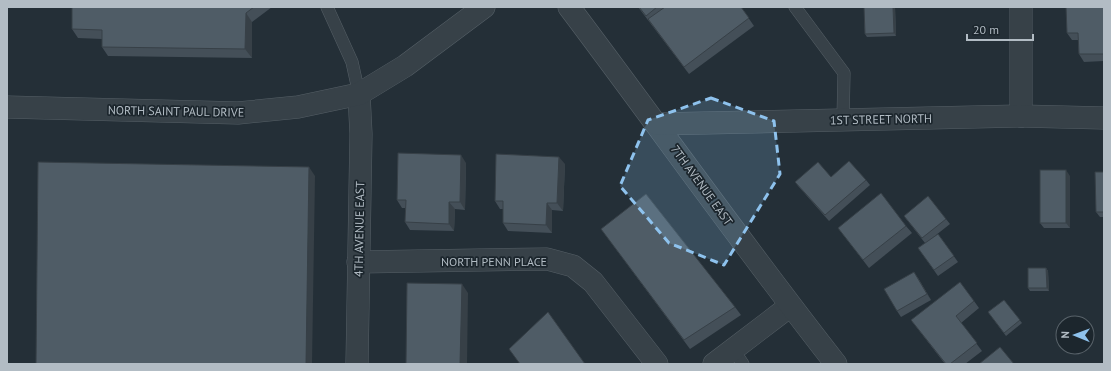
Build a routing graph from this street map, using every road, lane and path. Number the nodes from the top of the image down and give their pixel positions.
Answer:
1 (484, 7) edge
2 (569, 7) edge
3 (795, 7) edge
4 (1021, 7) edge
5 (330, 8) edge
6 (359, 94) junction
7 (7, 107) edge
8 (1021, 116) junction
9 (1104, 118) edge
10 (844, 120) junction
11 (657, 124) junction
12 (358, 262) junction
13 (790, 306) junction
14 (738, 357) edge
15 (357, 364) edge
16 (657, 364) edge
17 (714, 364) edge
18 (836, 364) edge

1 - 6 street, NORTH SAINT PAUL DRIVE
2 - 11 street, 7TH AVENUE EAST
3 - 10 lane
4 - 8 street
5 - 6 lane
6 - 7 street, NORTH SAINT PAUL DRIVE
6 - 12 street, 4TH AVENUE EAST
8 - 9 street, 1ST STREET NORTH
8 - 10 street, 1ST STREET NORTH
10 - 11 street, 1ST STREET NORTH
11 - 13 street, 7TH AVENUE EAST
12 - 15 street, 4TH AVENUE EAST
12 - 16 street, NORTH PENN PLACE
13 - 14 street
13 - 18 street, 7TH AVENUE EAST
14 - 17 street

